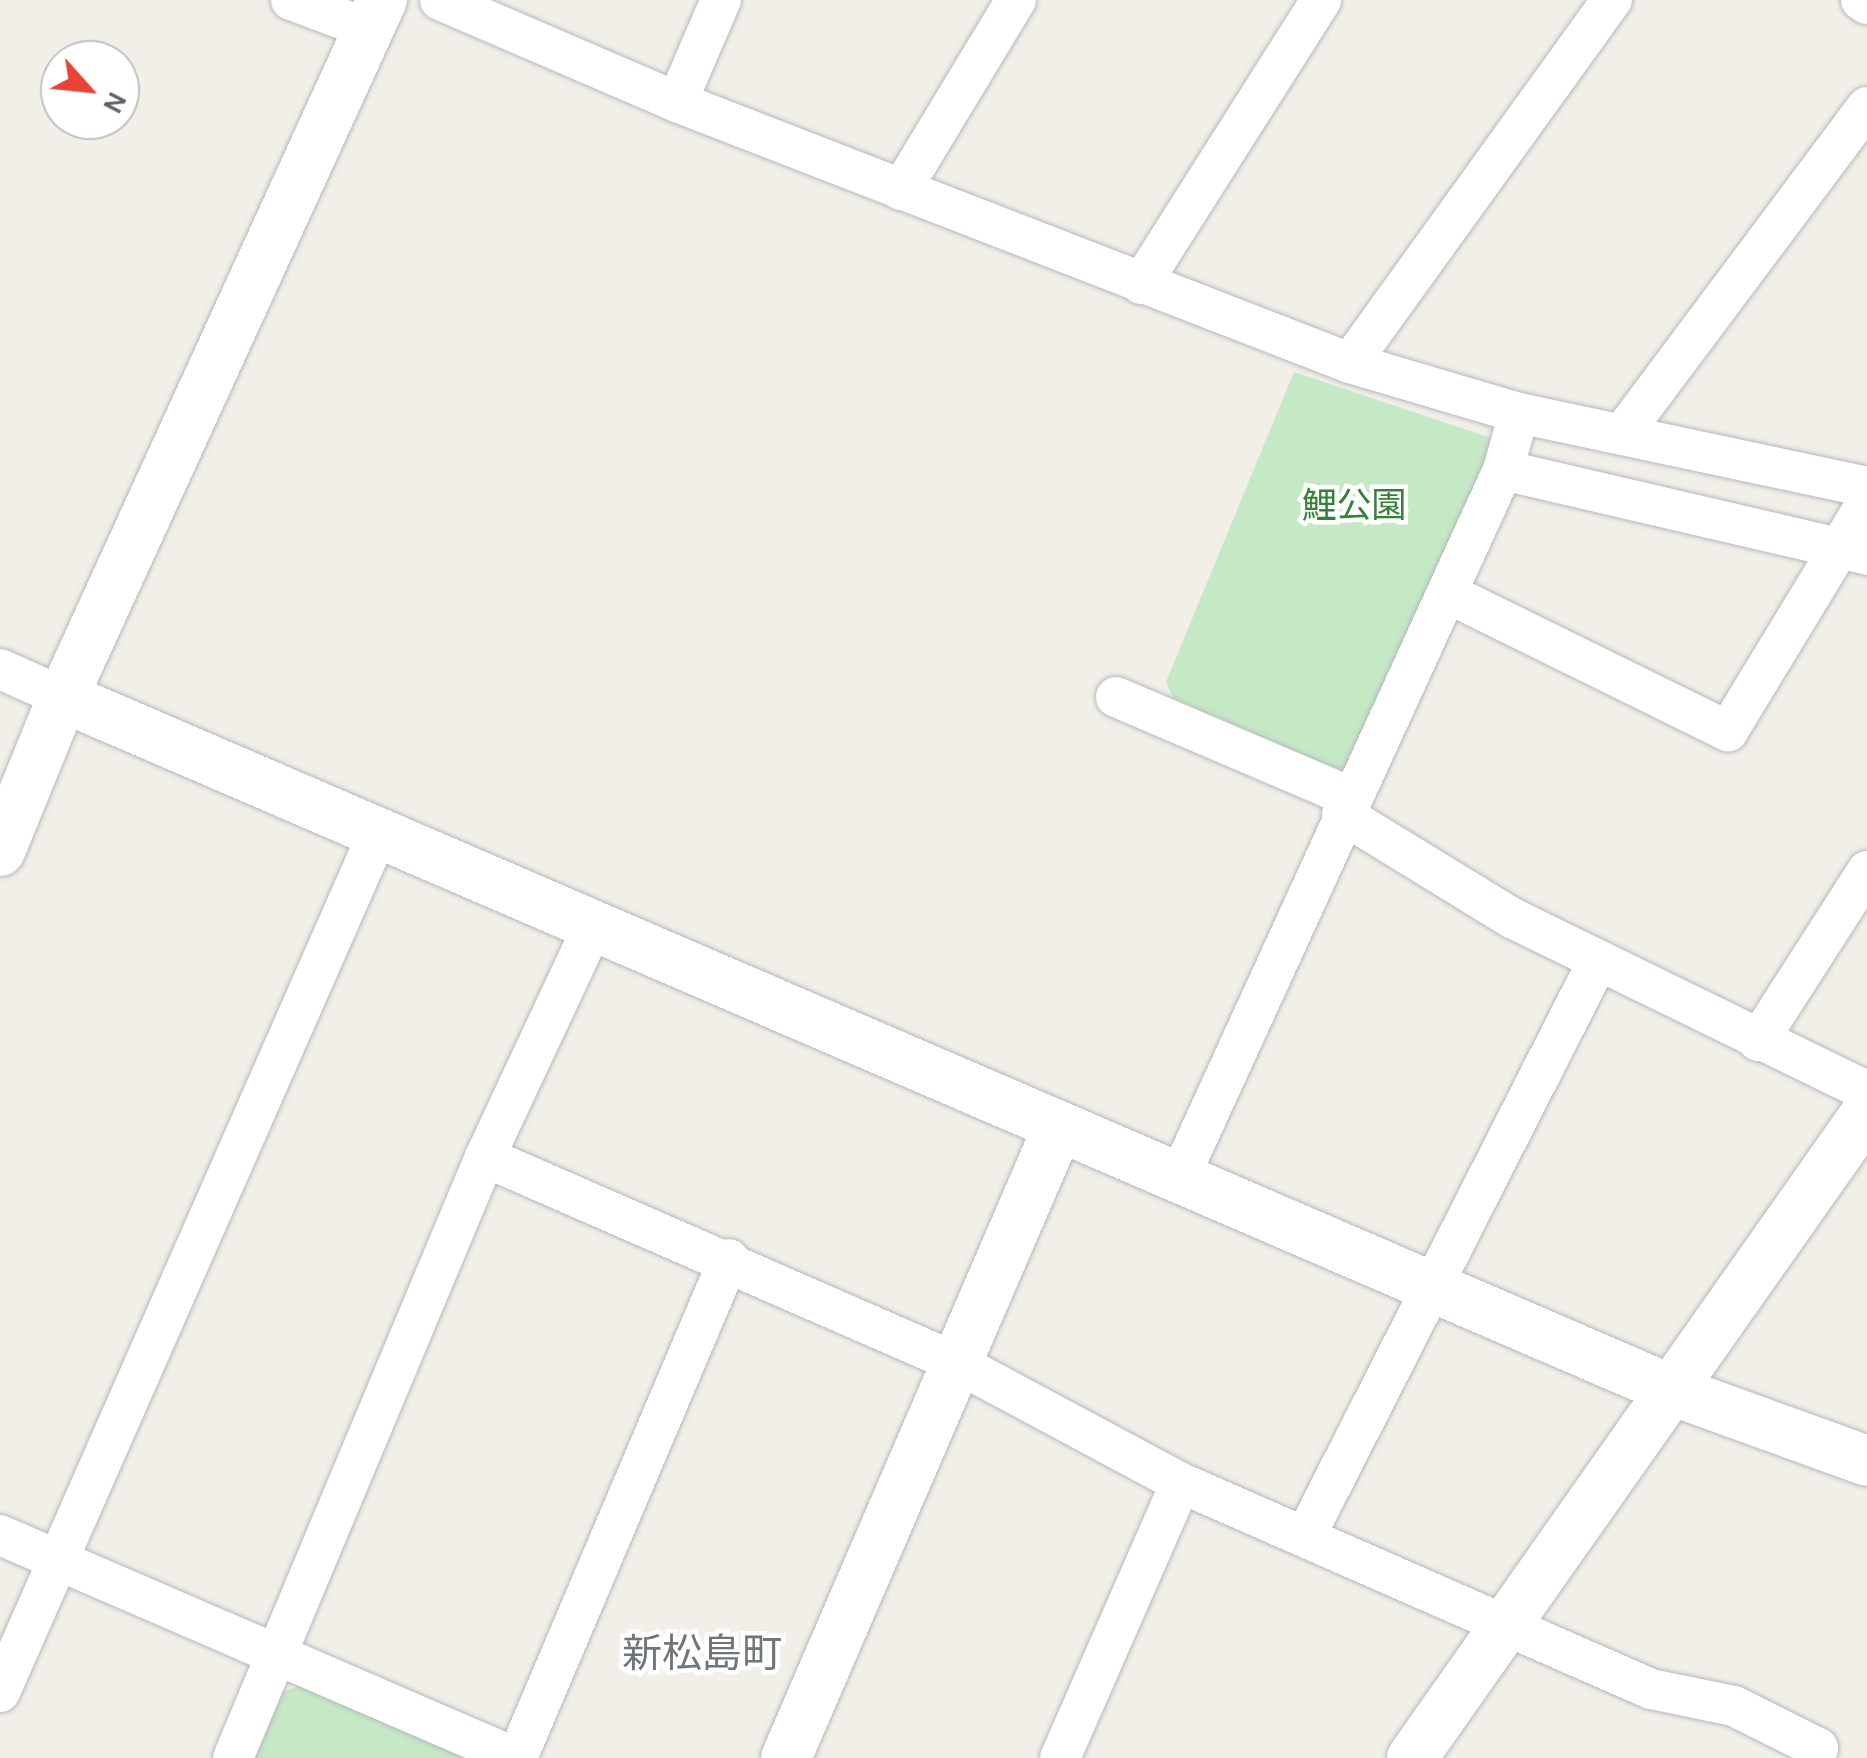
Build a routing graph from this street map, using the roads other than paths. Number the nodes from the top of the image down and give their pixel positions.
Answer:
1 (291, 0) edge
2 (440, 0) edge
3 (722, 0) edge
4 (1016, 0) edge
5 (1322, 0) edge
6 (1612, 0) edge
7 (376, 15) edge
8 (677, 102) junction
9 (1867, 107) edge
10 (901, 190) junction
11 (1142, 284) junction
12 (1350, 364) junction
13 (1520, 413) junction
14 (1623, 433) junction
15 (1503, 470) junction
16 (1867, 487) edge
17 (1867, 502) edge
18 (1851, 552) edge
19 (1448, 593) junction
20 (0, 670) edge
21 (63, 697) junction
22 (1116, 697) dead end
23 (1346, 805) junction
24 (380, 831) junction
25 (0, 851) edge
26 (1867, 871) edge
27 (596, 922) junction
28 (1597, 963) junction
29 (1758, 1041) junction
30 (1867, 1091) edge
31 (1867, 1112) edge
32 (1058, 1128) junction
33 (485, 1157) junction
34 (1179, 1178) junction
35 (729, 1260) junction
36 (1434, 1288) junction
37 (957, 1362) junction
38 (1672, 1390) junction
39 (1867, 1460) edge
40 (1181, 1483) junction
41 (0, 1536) edge
42 (1306, 1536) junction
43 (56, 1559) junction
44 (1506, 1625) junction
45 (277, 1656) junction
46 (0, 1692) edge
47 (1822, 1755) edge
48 (233, 1758) edge
49 (516, 1758) edge
50 (786, 1758) edge
51 (1060, 1758) edge
52 (1412, 1758) edge

1 - 7 street
2 - 8 street
3 - 8 street
4 - 10 street
5 - 11 street
6 - 12 street
7 - 21 street
8 - 10 street
9 - 14 street
10 - 11 street
11 - 12 street
12 - 13 street
13 - 14 street
13 - 15 street
14 - 16 street
15 - 18 street
15 - 19 street
17 - 18 street
18 - 19 street
19 - 23 street
20 - 21 street
21 - 24 street
21 - 25 street
22 - 23 street
23 - 28 street
23 - 34 street
24 - 27 street
24 - 43 street
26 - 29 street
27 - 32 street
27 - 33 street
28 - 29 street
28 - 36 street
29 - 30 street
31 - 38 street
32 - 34 street
32 - 37 street
33 - 35 street
33 - 45 street
34 - 36 street
35 - 37 street
35 - 49 street
36 - 38 street
36 - 42 street
37 - 40 street
37 - 50 street
38 - 39 street
38 - 44 street
40 - 42 street
40 - 51 street
41 - 43 street
42 - 44 street
43 - 45 street
43 - 46 street
44 - 47 street
44 - 52 street
45 - 48 street
45 - 49 street

